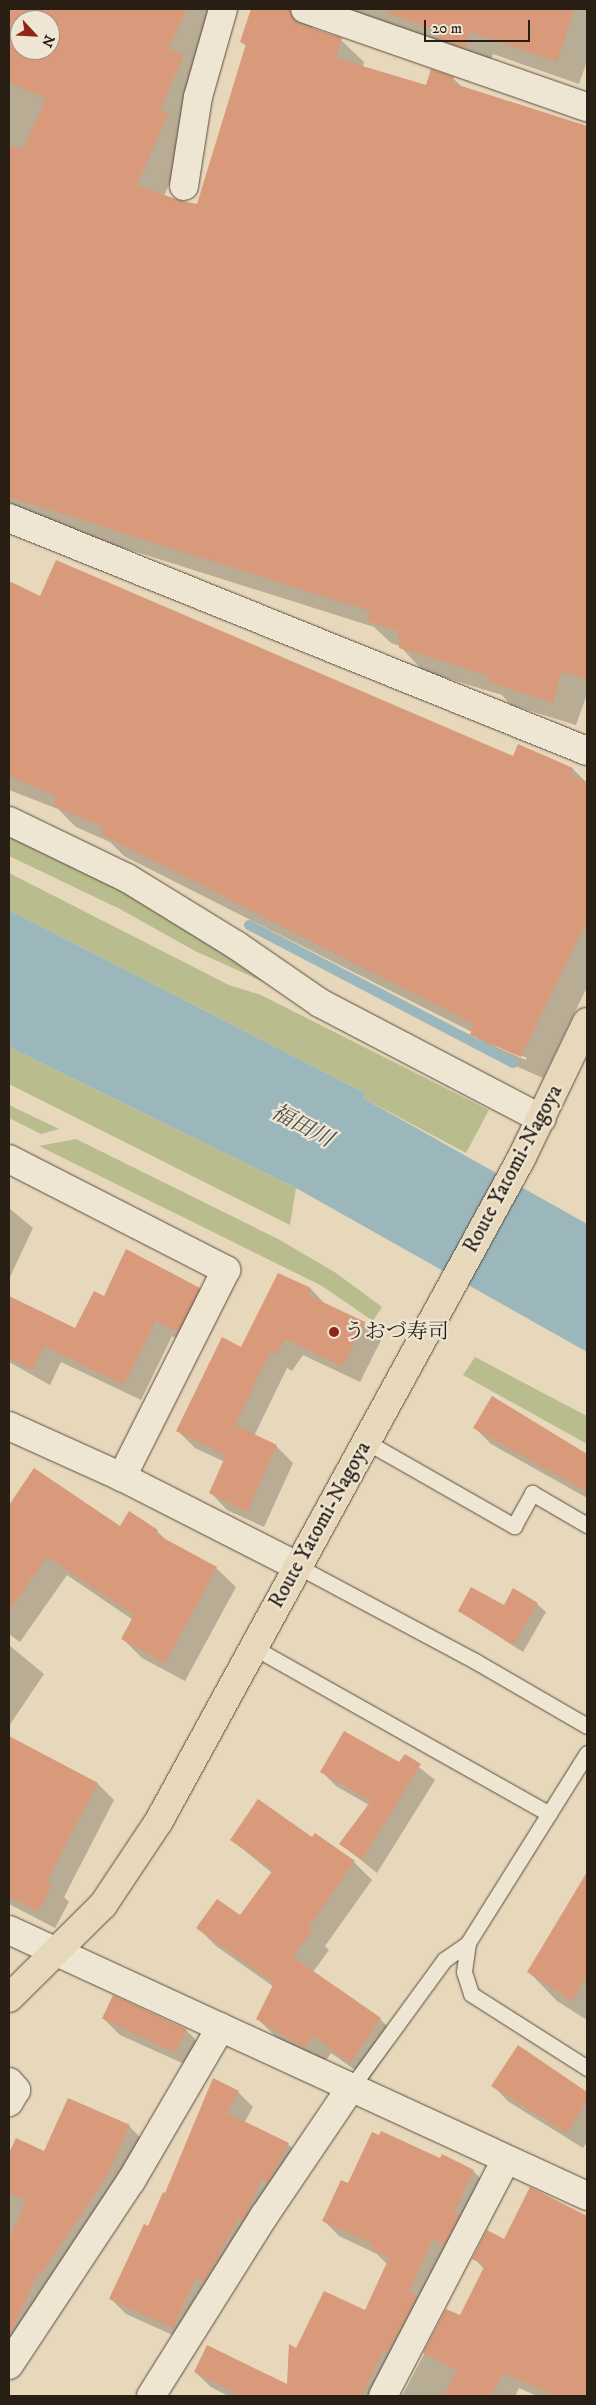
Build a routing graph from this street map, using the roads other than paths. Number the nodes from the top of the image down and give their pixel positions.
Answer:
1 (222, 9) edge
2 (305, 9) edge
3 (587, 107) edge
4 (184, 186) dead end
5 (9, 518) edge
6 (587, 750) edge
7 (9, 821) edge
8 (587, 1022) edge
9 (542, 1119) junction
10 (9, 1159) edge
11 (12, 1435) edge
12 (365, 1441) junction
13 (122, 1477) junction
14 (587, 1525) edge
15 (297, 1566) junction
16 (253, 1647) junction
17 (587, 1726) edge
18 (587, 1753) edge
19 (549, 1814) junction
20 (9, 1930) edge
21 (468, 1943) junction
22 (58, 1952) junction
23 (9, 1998) edge
24 (222, 2027) junction
25 (587, 2068) edge
26 (9, 2082) edge
27 (350, 2089) junction
28 (9, 2102) edge
29 (506, 2160) junction
30 (587, 2196) edge
31 (9, 2365) edge
32 (151, 2396) edge
33 (383, 2396) edge

1 - 4 street
2 - 3 street
5 - 6 street
7 - 9 street
8 - 9 main road, Route Yatomi-Nagoya
9 - 12 main road, Route Yatomi-Nagoya
10 - 13 street
11 - 13 street
12 - 14 lane
12 - 15 main road, Route Yatomi-Nagoya
13 - 15 street
15 - 16 main road, Route Yatomi-Nagoya
15 - 17 lane
16 - 19 lane
16 - 22 main road, Route Yatomi-Nagoya
18 - 19 lane
19 - 21 lane
20 - 22 street
21 - 25 lane
21 - 27 lane
22 - 23 main road, Route Yatomi-Nagoya
22 - 24 street
24 - 27 street
24 - 31 street
26 - 28 street
27 - 29 street
27 - 32 street
29 - 30 street
29 - 33 street

